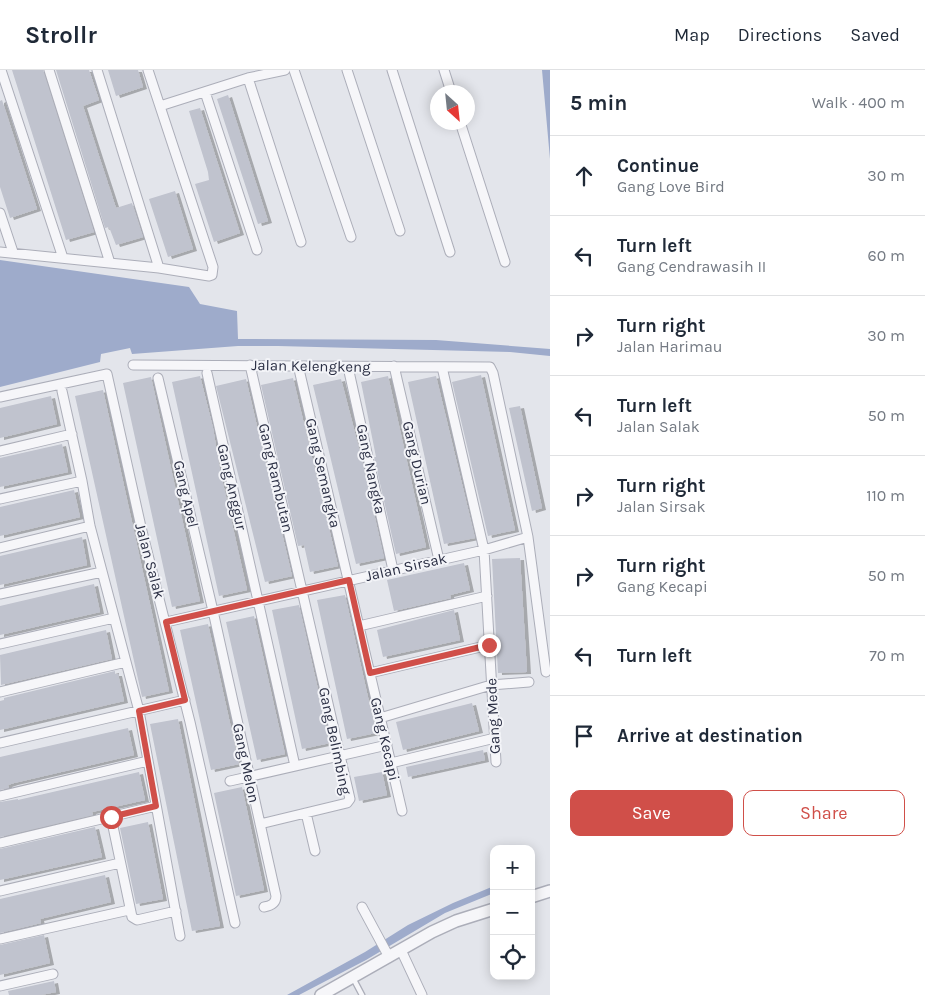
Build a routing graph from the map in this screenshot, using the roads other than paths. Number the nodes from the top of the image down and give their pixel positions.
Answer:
1 (1, 70) edge
2 (49, 70) edge
3 (97, 70) edge
4 (148, 70) edge
5 (285, 70) edge
6 (294, 70) edge
7 (347, 70) edge
8 (392, 70) edge
9 (444, 70) edge
10 (248, 78) junction
11 (449, 85) edge
12 (205, 92) junction
13 (160, 106) junction
14 (463, 130) edge
15 (0, 213) edge
16 (400, 231) dead end
17 (351, 237) dead end
18 (301, 242) dead end
19 (257, 250) dead end
20 (0, 252) edge
21 (13, 252) junction
22 (450, 252) dead end
23 (63, 258) junction
24 (505, 262) dead end
25 (110, 263) junction
26 (159, 268) junction
27 (250, 365) junction
28 (298, 365) junction
29 (133, 366) dead end
30 (394, 366) junction
31 (348, 367) junction
32 (442, 367) junction
33 (206, 373) dead end
34 (158, 378) dead end
35 (62, 391) dead end
36 (0, 397) edge
37 (72, 434) junction
38 (0, 451) edge
39 (82, 481) junction
40 (0, 499) edge
41 (90, 526) junction
42 (528, 537) junction
43 (0, 548) edge
44 (484, 550) junction
45 (439, 560) junction
46 (393, 570) junction
47 (102, 572) junction
48 (349, 580) junction
49 (303, 591) junction
50 (0, 594) edge
51 (487, 596) junction
52 (258, 601) junction
53 (213, 611) junction
54 (114, 618) junction
55 (166, 622) junction
56 (359, 626) junction
57 (0, 644) edge
58 (489, 645) junction
59 (126, 662) junction
60 (546, 672) dead end
61 (370, 673) junction
62 (529, 682) dead end
63 (492, 685) junction
64 (0, 692) edge
65 (185, 700) junction
66 (139, 711) junction
67 (380, 718) junction
68 (495, 738) junction
69 (0, 743) edge
70 (387, 745) junction
71 (339, 756) junction
72 (148, 762) junction
73 (496, 762) dead end
74 (391, 763) junction
75 (295, 766) junction
76 (249, 777) junction
77 (230, 781) dead end
78 (0, 796) edge
79 (156, 806) junction
80 (402, 811) dead end
81 (306, 813) junction
82 (111, 817) junction
83 (260, 824) junction
84 (0, 843) edge
85 (315, 851) dead end
86 (120, 863) junction
87 (0, 891) edge
88 (550, 891) edge
89 (535, 896) edge
90 (264, 907) dead end
91 (362, 907) dead end
92 (129, 910) junction
93 (490, 910) edge
94 (176, 911) junction
95 (235, 923) dead end
96 (180, 936) dead end
97 (0, 939) edge
98 (401, 950) junction
99 (388, 955) junction
100 (53, 974) dead end
101 (353, 978) junction
102 (0, 986) edge
103 (321, 995) edge
104 (362, 995) edge
105 (422, 995) edge

1 - 23 street
2 - 25 street
3 - 26 street
4 - 13 street
5 - 10 street
6 - 17 street
7 - 16 street
8 - 22 street
9 - 11 street
10 - 12 street
10 - 18 street
12 - 13 street
12 - 19 street
13 - 26 street
14 - 24 street
15 - 21 street
20 - 21 street
21 - 23 street
23 - 25 street
25 - 26 street
27 - 28 street, Jalan Kelengkeng
27 - 29 street, Jalan Kelengkeng
27 - 49 street, Gang Rambutan
28 - 31 street, Jalan Kelengkeng
28 - 48 street, Gang Semangka
30 - 31 street, Jalan Kelengkeng
30 - 32 street, Jalan Kelengkeng
30 - 45 street, Gang Durian
31 - 46 street, Gang Nangka
32 - 42 street, Jalan Kelengkeng
32 - 44 street, Gang Mede
33 - 52 street, Gang Anggur
34 - 53 street, Gang Apel
35 - 37 street
36 - 55 street, Jalan Salak
37 - 38 street
37 - 39 street
39 - 40 street
39 - 41 street
41 - 43 street
41 - 47 street
42 - 44 street, Jalan Sirsak
42 - 60 street
44 - 45 street, Jalan Sirsak
44 - 51 street, Gang Mede
45 - 46 street, Jalan Sirsak
46 - 48 street, Jalan Sirsak
47 - 50 street
47 - 54 street
48 - 49 street, Jalan Sirsak
48 - 56 street, Gang Kecapi
49 - 52 street, Jalan Sirsak
49 - 71 street, Gang Belimbing
51 - 56 street
51 - 58 street, Gang Mede
52 - 53 street, Jalan Sirsak
52 - 75 street, Gang Anggur
53 - 55 street, Jalan Sirsak
53 - 76 street, Gang Melon
54 - 57 street
54 - 59 street
55 - 65 street, Jalan Salak
56 - 61 street, Gang Kecapi
58 - 61 street
58 - 63 street, Gang Mede
59 - 64 street
59 - 66 street
61 - 67 street, Gang Kecapi
62 - 63 street
63 - 67 street
63 - 68 street, Gang Mede
65 - 66 street
65 - 95 street, Jalan Salak
66 - 69 street
66 - 72 street
67 - 70 street, Gang Kecapi
68 - 73 street, Gang Mede
68 - 74 street
70 - 71 street
70 - 74 street, Gang Kecapi
71 - 75 street
71 - 81 street, Gang Belimbing
72 - 78 street
72 - 79 street
74 - 80 street, Gang Kecapi
75 - 76 street
76 - 77 street
76 - 83 street, Gang Melon
79 - 82 street
79 - 94 street
81 - 83 street, Gang Belimbing
81 - 85 street
82 - 84 street
82 - 86 street
83 - 90 street, Gang Melon
86 - 87 street
86 - 92 street
88 - 89 street
91 - 99 street
92 - 94 street
92 - 97 street
93 - 98 street
94 - 96 street
98 - 99 street
98 - 105 street
99 - 101 street
100 - 102 street
101 - 103 street
101 - 104 lane

